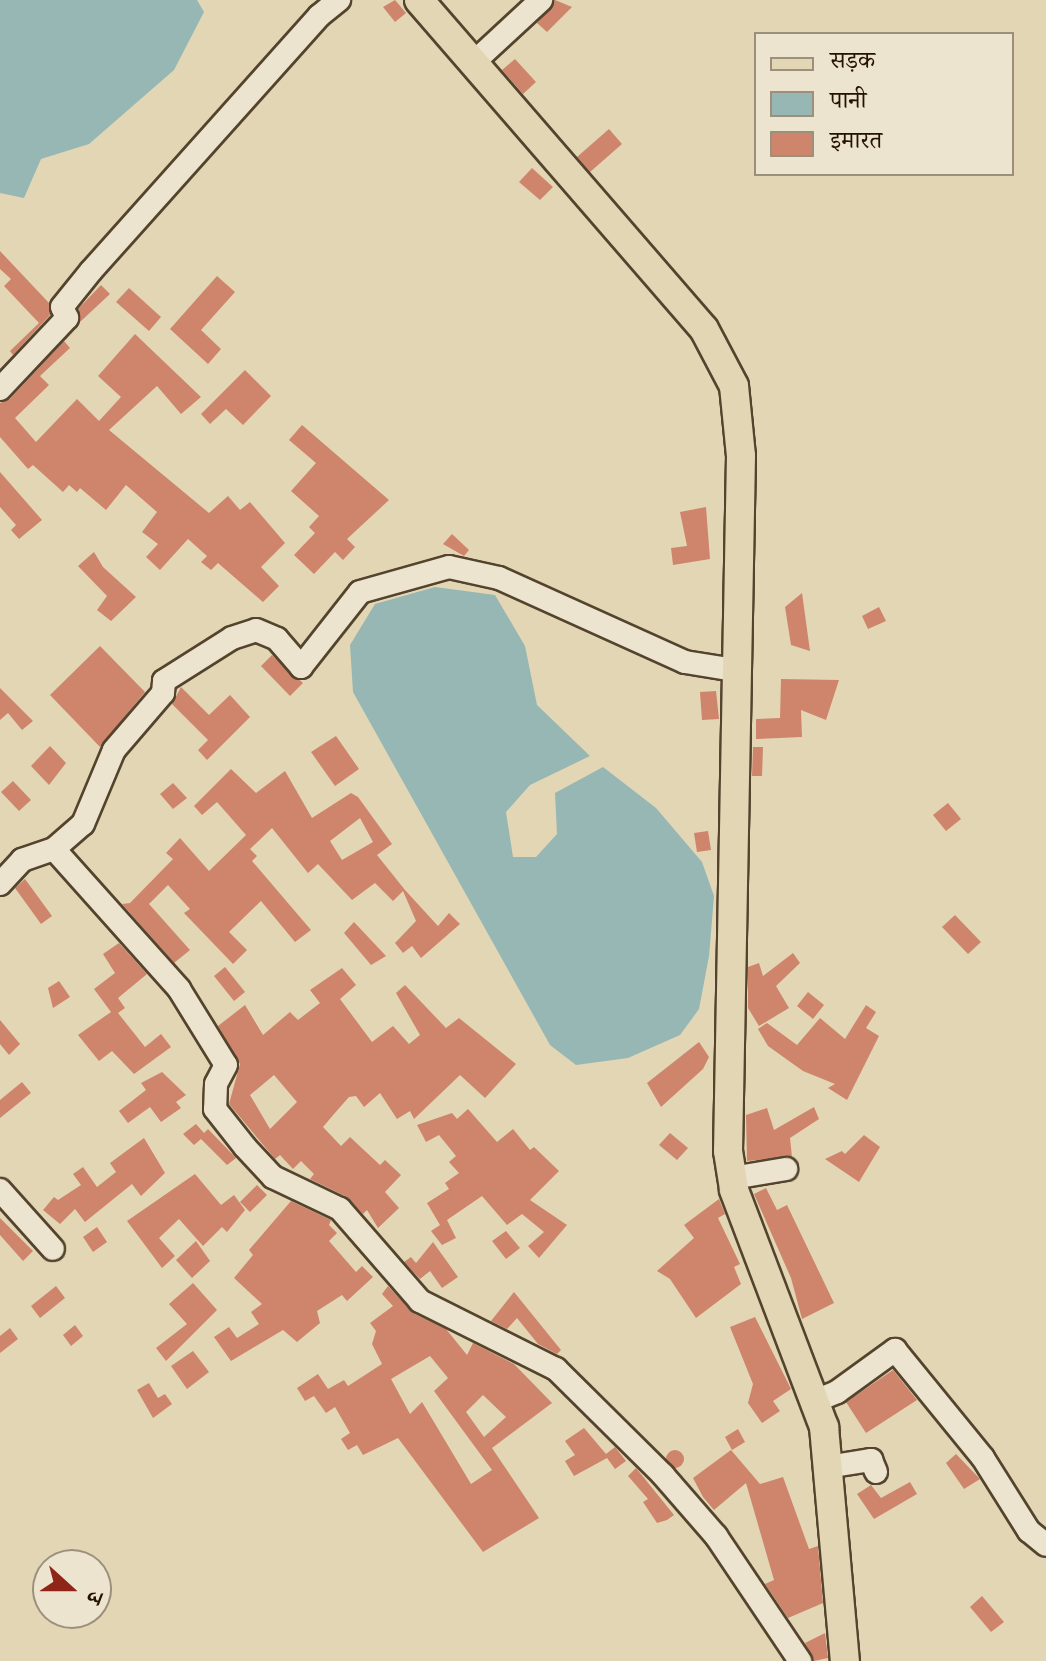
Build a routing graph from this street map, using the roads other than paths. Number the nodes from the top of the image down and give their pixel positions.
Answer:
1 (339, 0) edge
2 (419, 0) edge
3 (541, 0) edge
4 (473, 63) junction
5 (0, 389) edge
6 (735, 670) junction
7 (54, 849) junction
8 (0, 884) edge
9 (786, 1169) dead end
10 (732, 1178) junction
11 (0, 1190) edge
12 (53, 1249) dead end
13 (815, 1401) junction
14 (827, 1467) junction
15 (876, 1472) dead end
16 (1046, 1545) edge
17 (800, 1661) edge
18 (845, 1661) edge

1 - 5 street
2 - 4 main road
3 - 4 street
4 - 6 main road
6 - 7 street
6 - 10 main road
7 - 8 street
7 - 17 street
9 - 10 street
10 - 13 main road
11 - 12 street
13 - 14 main road
13 - 16 street
14 - 15 street
14 - 18 main road

